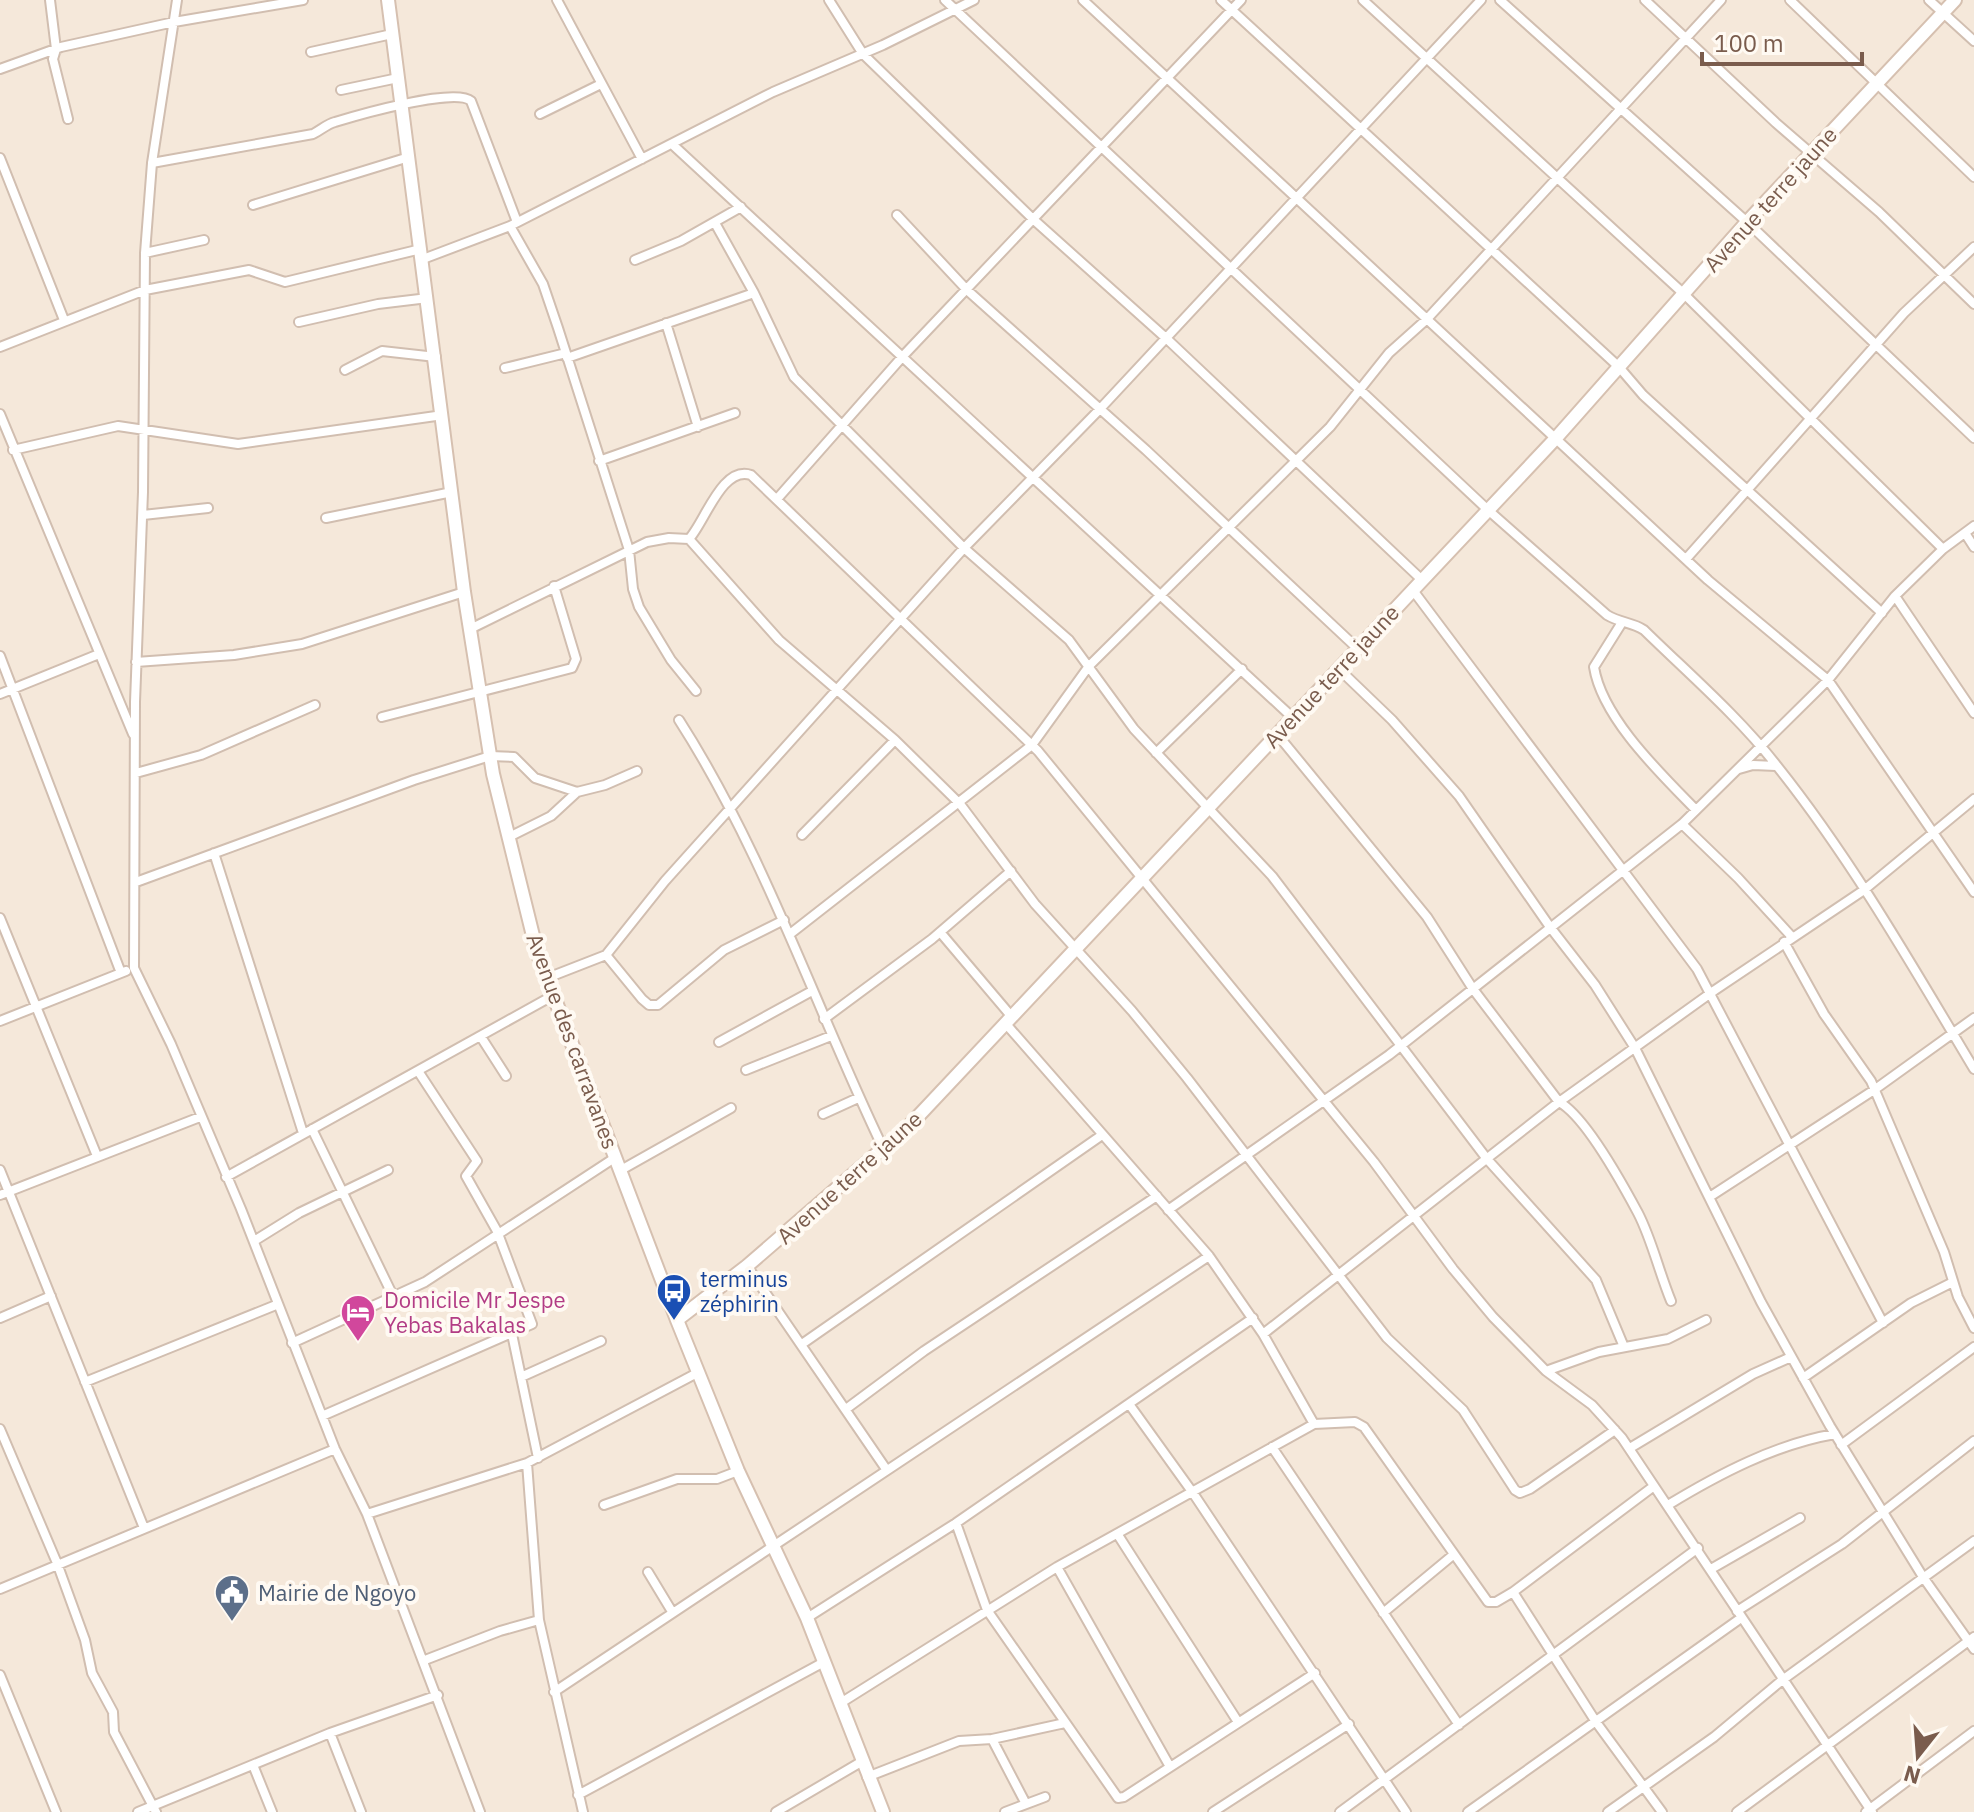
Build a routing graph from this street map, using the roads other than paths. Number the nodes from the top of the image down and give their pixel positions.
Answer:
1 (50, 0) edge
2 (177, 0) edge
3 (303, 0) edge
4 (388, 0) edge
5 (557, 0) edge
6 (829, 0) edge
7 (945, 0) edge
8 (974, 0) edge
9 (1083, 0) edge
10 (1221, 0) edge
11 (1241, 0) edge
12 (1363, 0) edge
13 (1481, 0) edge
14 (1500, 0) edge
15 (1645, 0) edge
16 (1721, 0) edge
17 (1790, 0) edge
18 (1929, 0) edge
19 (1955, 0) edge
20 (954, 10) junction
21 (1232, 10) junction
22 (1943, 13) junction
23 (174, 22) junction
24 (392, 34) junction
25 (1687, 37) junction
26 (1974, 41) edge
27 (56, 49) junction
28 (311, 52) dead end
29 (863, 54) junction
30 (1426, 56) junction
31 (0, 69) edge
32 (1168, 77) junction
33 (398, 78) junction
34 (1877, 81) junction
35 (601, 84) junction
36 (341, 90) dead end
37 (402, 105) junction
38 (1621, 109) junction
39 (540, 114) dead end
40 (68, 119) dead end
41 (1361, 128) junction
42 (673, 145) junction
43 (1101, 150) junction
44 (1812, 153) junction
45 (409, 157) junction
46 (0, 158) edge
47 (642, 159) junction
48 (152, 163) junction
49 (1974, 177) edge
50 (1557, 179) junction
51 (1296, 199) junction
52 (253, 205) dead end
53 (741, 207) junction
54 (897, 215) dead end
55 (1034, 220) junction
56 (1747, 222) junction
57 (715, 223) junction
58 (514, 224) junction
59 (204, 240) dead end
60 (1974, 247) edge
61 (1491, 249) junction
62 (145, 253) junction
63 (423, 254) junction
64 (635, 260) dead end
65 (1231, 269) junction
66 (1943, 274) junction
67 (145, 290) junction
68 (967, 290) junction
69 (754, 293) junction
70 (1684, 294) junction
71 (429, 298) junction
72 (1974, 304) edge
73 (1427, 319) junction
74 (64, 320) junction
75 (299, 322) dead end
76 (666, 323) junction
77 (1167, 339) junction
78 (1876, 345) junction
79 (0, 347) edge
80 (566, 355) junction
81 (903, 356) junction
82 (437, 358) junction
83 (1619, 367) junction
84 (505, 368) dead end
85 (345, 370) dead end
86 (1363, 388) junction
87 (1099, 410) junction
88 (735, 413) dead end
89 (0, 414) edge
90 (443, 415) junction
91 (1812, 418) junction
92 (840, 425) junction
93 (144, 427) junction
94 (698, 427) junction
95 (1556, 438) junction
96 (1974, 438) edge
97 (13, 450) junction
98 (599, 461) junction
99 (1294, 462) junction
100 (1033, 479) junction
101 (1750, 491) junction
102 (452, 492) junction
103 (777, 499) junction
104 (208, 508) dead end
105 (1488, 510) junction
106 (143, 515) junction
107 (326, 518) dead end
108 (1974, 526) edge
109 (1228, 529) junction
110 (1965, 533) junction
111 (689, 539) junction
112 (1974, 547) edge
113 (964, 548) junction
114 (1943, 549) junction
115 (629, 550) junction
116 (1686, 559) junction
117 (1416, 584) junction
118 (554, 586) junction
119 (464, 592) junction
120 (1162, 594) junction
121 (1895, 596) junction
122 (1882, 613) junction
123 (900, 618) junction
124 (1621, 624) junction
125 (470, 629) junction
126 (1358, 649) junction
127 (99, 654) junction
128 (0, 656) edge
129 (136, 662) junction
130 (1089, 666) junction
131 (1242, 669) junction
132 (1340, 670) junction
133 (1828, 680) junction
134 (15, 688) junction
135 (837, 689) junction
136 (480, 690) junction
137 (696, 691) dead end
138 (0, 694) edge
139 (315, 705) dead end
140 (1974, 713) edge
141 (382, 717) dead end
142 (1292, 717) junction
143 (679, 720) dead end
144 (1277, 734) junction
145 (135, 739) junction
146 (895, 740) junction
147 (1032, 745) junction
148 (1760, 747) junction
149 (1156, 753) junction
150 (490, 756) junction
151 (1777, 766) junction
152 (1738, 769) junction
153 (637, 771) dead end
154 (136, 773) junction
155 (577, 792) junction
156 (1974, 799) edge
157 (960, 804) junction
158 (1206, 809) junction
159 (730, 810) junction
160 (1696, 810) junction
161 (1682, 824) junction
162 (1932, 832) junction
163 (802, 835) dead end
164 (511, 836) junction
165 (214, 853) junction
166 (1011, 871) junction
167 (1621, 872) junction
168 (1143, 878) junction
169 (136, 882) junction
170 (1864, 890) junction
171 (1974, 892) edge
172 (0, 918) edge
173 (784, 920) junction
174 (1550, 927) junction
175 (940, 932) junction
176 (790, 934) junction
177 (1788, 940) junction
178 (1074, 950) junction
179 (606, 955) junction
180 (134, 968) junction
181 (121, 973) junction
182 (547, 978) junction
183 (1473, 989) junction
184 (812, 991) junction
185 (1711, 993) junction
186 (554, 995) junction
187 (38, 1006) junction
188 (1974, 1018) edge
189 (824, 1019) junction
190 (1009, 1020) junction
191 (0, 1021) edge
192 (1955, 1033) junction
193 (831, 1036) junction
194 (481, 1037) junction
195 (719, 1042) dead end
196 (1401, 1045) junction
197 (1635, 1048) junction
198 (1974, 1069) edge
199 (746, 1070) dead end
200 (418, 1071) junction
201 (506, 1076) dead end
202 (1874, 1090) junction
203 (858, 1098) junction
204 (1323, 1102) junction
205 (1559, 1102) junction
206 (731, 1108) dead end
207 (823, 1114) dead end
208 (200, 1117) junction
209 (307, 1131) junction
210 (1102, 1135) junction
211 (1788, 1146) junction
212 (884, 1151) junction
213 (1247, 1155) junction
214 (97, 1156) junction
215 (1487, 1159) junction
216 (618, 1164) junction
217 (0, 1170) edge
218 (388, 1170) dead end
219 (226, 1177) junction
220 (343, 1191) junction
221 (4, 1193) edge
222 (1157, 1196) junction
223 (1711, 1196) junction
224 (1168, 1210) junction
225 (1414, 1216) junction
226 (497, 1231) junction
227 (254, 1241) junction
228 (1209, 1256) junction
229 (747, 1266) junction
230 (1339, 1273) junction
231 (1953, 1282) junction
232 (51, 1296) junction
233 (394, 1298) junction
234 (1671, 1301) dead end
235 (276, 1305) junction
236 (0, 1318) edge
237 (1253, 1318) junction
238 (677, 1320) junction
239 (1706, 1320) dead end
240 (1883, 1323) junction
241 (1974, 1328) edge
242 (512, 1334) junction
243 (1263, 1334) junction
244 (601, 1341) dead end
245 (292, 1343) junction
246 (802, 1344) junction
247 (1624, 1347) junction
248 (1974, 1347) edge
249 (1791, 1357) junction
250 (1546, 1371) junction
251 (699, 1372) junction
252 (521, 1377) junction
253 (1803, 1378) junction
254 (85, 1382) junction
255 (1129, 1404) junction
256 (846, 1409) junction
257 (322, 1416) junction
258 (1314, 1424) junction
259 (0, 1429) edge
260 (1615, 1430) junction
261 (1835, 1434) junction
262 (1974, 1441) edge
263 (1841, 1445) junction
264 (1272, 1447) junction
265 (1630, 1448) junction
266 (335, 1449) junction
267 (538, 1458) junction
268 (527, 1463) junction
269 (886, 1469) junction
270 (738, 1471) junction
271 (1654, 1486) junction
272 (1193, 1493) junction
273 (604, 1505) dead end
274 (1668, 1505) junction
275 (1882, 1511) junction
276 (367, 1514) junction
277 (1800, 1518) dead end
278 (956, 1523) junction
279 (144, 1528) junction
280 (1118, 1535) junction
281 (1974, 1541) edge
282 (774, 1546) junction
283 (1698, 1548) junction
284 (1453, 1555) junction
285 (57, 1563) junction
286 (1057, 1567) junction
287 (1711, 1569) junction
288 (648, 1572) dead end
289 (1923, 1577) junction
290 (0, 1589) edge
291 (1513, 1592) junction
292 (671, 1610) junction
293 (987, 1610) junction
294 (1383, 1613) junction
295 (1739, 1615) junction
296 (807, 1618) junction
297 (539, 1620) junction
298 (1972, 1643) edge
299 (1553, 1655) junction
300 (425, 1660) junction
301 (824, 1662) junction
302 (1315, 1673) junction
303 (0, 1675) edge
304 (1781, 1681) junction
305 (554, 1692) junction
306 (438, 1695) junction
307 (839, 1704) junction
308 (1238, 1722) junction
309 (1596, 1722) junction
310 (1065, 1723) junction
311 (1349, 1724) junction
312 (1459, 1725) junction
313 (1974, 1731) edge
314 (330, 1733) junction
315 (992, 1739) junction
316 (1825, 1746) junction
317 (861, 1762) junction
318 (253, 1765) junction
319 (1169, 1765) junction
320 (867, 1777) junction
321 (1385, 1781) junction
322 (1643, 1789) junction
323 (578, 1795) junction
324 (1045, 1797) dead end
325 (1026, 1804) junction
326 (154, 1809) edge
327 (1869, 1811) edge
328 (56, 1812) edge
329 (138, 1812) edge
330 (272, 1812) edge
331 (361, 1812) edge
332 (480, 1812) edge
333 (583, 1812) edge
334 (776, 1812) edge
335 (883, 1812) edge
336 (1005, 1812) edge
337 (1213, 1812) edge
338 (1340, 1812) edge
339 (1406, 1812) edge
340 (1468, 1812) edge
341 (1608, 1812) edge
342 (1662, 1812) edge
343 (1737, 1812) edge

1 - 27 street
2 - 23 street
3 - 23 street
4 - 24 street, Avenue des carravanes
5 - 35 street
6 - 29 street
7 - 20 street
8 - 20 street
9 - 32 street
10 - 21 street
11 - 21 street
12 - 30 street
13 - 30 street
14 - 38 street
15 - 25 street
16 - 25 street
17 - 34 street
18 - 22 street
19 - 22 street, Avenue terre jaune
20 - 29 street
20 - 43 street
21 - 32 street
21 - 41 street
22 - 26 street
22 - 34 street, Avenue terre jaune
23 - 27 street
23 - 48 street
24 - 28 street
24 - 33 street, Avenue des carravanes
25 - 38 street
25 - 44 street
27 - 31 street
27 - 40 street
29 - 42 street
29 - 55 street
30 - 41 street
30 - 50 street
32 - 43 street
32 - 51 street
33 - 36 street
33 - 37 street, Avenue des carravanes
34 - 44 street, Avenue terre jaune
34 - 49 street
35 - 39 street
35 - 47 street
37 - 45 street, Avenue des carravanes
37 - 48 street
37 - 58 street
38 - 50 street
38 - 56 street
41 - 51 street
41 - 61 street
42 - 47 street
42 - 53 street
43 - 55 street
43 - 65 street
44 - 56 street, Avenue terre jaune
44 - 66 street
45 - 52 street
45 - 63 street, Avenue des carravanes
46 - 74 street
47 - 58 street
48 - 62 street
50 - 61 street
50 - 70 street
51 - 65 street
51 - 73 street
53 - 57 street
53 - 81 street
54 - 68 street
55 - 68 street
55 - 77 street
56 - 70 street, Avenue terre jaune
56 - 78 street
57 - 64 street
57 - 69 street
58 - 63 street
58 - 80 street
59 - 62 street
60 - 66 street
61 - 73 street
61 - 83 street
62 - 67 street
63 - 67 street
63 - 71 street, Avenue des carravanes
65 - 77 street
65 - 86 street
66 - 72 street
66 - 78 street
67 - 74 street
67 - 93 street
68 - 81 street
68 - 87 street
69 - 76 street
69 - 92 street
70 - 83 street, Avenue terre jaune
70 - 91 street
71 - 75 street
71 - 82 street, Avenue des carravanes
73 - 86 street
73 - 95 street
74 - 79 street
76 - 80 street
76 - 94 street
77 - 87 street
77 - 99 street
78 - 91 street
78 - 96 street
80 - 84 street
80 - 98 street
81 - 92 street
81 - 100 street
82 - 85 street
82 - 90 street, Avenue des carravanes
83 - 95 street, Avenue terre jaune
83 - 101 street
86 - 99 street
86 - 105 street
87 - 100 street
87 - 109 street
88 - 94 street
89 - 97 street
90 - 93 street
90 - 102 street, Avenue des carravanes
91 - 101 street
91 - 114 street
92 - 103 street
92 - 113 street
93 - 97 street
93 - 106 street
94 - 98 street
95 - 105 street, Avenue terre jaune
95 - 116 street
97 - 127 street
98 - 115 street
99 - 109 street
99 - 117 street
100 - 113 street
100 - 120 street
101 - 116 street
101 - 122 street
102 - 107 street
102 - 119 street, Avenue des carravanes
103 - 111 street
103 - 123 street
104 - 106 street
105 - 117 street, Avenue terre jaune
105 - 124 street
106 - 129 street
108 - 110 street
109 - 120 street
109 - 126 street
110 - 112 street
110 - 114 street
111 - 115 street
111 - 135 street
113 - 123 street
113 - 130 street
114 - 121 street
115 - 118 street
115 - 137 street
116 - 133 street
117 - 126 street, Avenue terre jaune
117 - 167 street
118 - 125 street
118 - 136 street
119 - 125 street, Avenue des carravanes
119 - 129 street
120 - 130 street
120 - 131 street
121 - 122 street
121 - 140 street
122 - 133 street
123 - 135 street
123 - 147 street
124 - 148 street
124 - 160 street
125 - 136 street, Avenue des carravanes
126 - 132 street, Avenue terre jaune
127 - 134 street
127 - 145 street
128 - 134 street
129 - 145 street
130 - 147 street
130 - 149 street
131 - 142 street
131 - 149 street
132 - 142 street, Avenue terre jaune
132 - 174 street
133 - 148 street
133 - 162 street
134 - 138 street
134 - 181 street
135 - 146 street
135 - 159 street
136 - 141 street
136 - 150 street, Avenue des carravanes
139 - 154 street
142 - 144 street, Avenue terre jaune
143 - 159 street
144 - 158 street, Avenue terre jaune
144 - 183 street
145 - 154 street
146 - 157 street
146 - 163 street
147 - 157 street
147 - 168 street
148 - 151 street
148 - 152 street
149 - 158 street
150 - 155 street
150 - 164 street, Avenue des carravanes
150 - 165 street
151 - 152 street
151 - 170 street
152 - 160 street
153 - 155 street
154 - 169 street
155 - 164 street
156 - 162 street
157 - 166 street
157 - 176 street
158 - 168 street, Avenue terre jaune
158 - 196 street
159 - 173 street
159 - 179 street
160 - 161 street
161 - 167 street
161 - 177 street
162 - 170 street
162 - 171 street
164 - 182 street, Avenue des carravanes
165 - 169 street
165 - 209 street
166 - 175 street
166 - 178 street
167 - 174 street
167 - 185 street
168 - 178 street, Avenue terre jaune
168 - 204 street
169 - 180 street
170 - 177 street
170 - 192 street
172 - 187 street
173 - 176 street
173 - 179 street
174 - 183 street
174 - 197 street
175 - 189 street
175 - 190 street
176 - 184 street
177 - 185 street
177 - 202 street
178 - 190 street, Avenue terre jaune
178 - 213 street
179 - 182 street
180 - 181 street
180 - 208 street
181 - 187 street
182 - 186 street, Avenue des carravanes
183 - 196 street
183 - 205 street
184 - 189 street
184 - 195 street
185 - 197 street
185 - 211 street
186 - 194 street
186 - 216 street, Avenue des carravanes
187 - 191 street
187 - 214 street
188 - 192 street
189 - 193 street
190 - 210 street
190 - 212 street, Avenue terre jaune
192 - 198 street
192 - 202 street
193 - 199 street
193 - 203 street
194 - 200 street
194 - 201 street
196 - 204 street
196 - 215 street
197 - 205 street
197 - 223 street
200 - 209 street
200 - 226 street
202 - 211 street
202 - 231 street
203 - 207 street
203 - 212 street
204 - 213 street
204 - 225 street
205 - 215 street
205 - 234 street
206 - 216 street
208 - 214 street
208 - 219 street
209 - 219 street
209 - 220 street
210 - 222 street
210 - 246 street
211 - 223 street
211 - 240 street
212 - 229 street, Avenue terre jaune
213 - 224 street
213 - 230 street
214 - 221 street
215 - 225 street
215 - 247 street
216 - 226 street
216 - 238 street, Avenue des carravanes
217 - 221 street
218 - 220 street
219 - 227 street
220 - 227 street
220 - 233 street
221 - 232 street
222 - 224 street
222 - 256 street
223 - 249 street
224 - 228 street
225 - 230 street
225 - 250 street
226 - 233 street
226 - 242 street
227 - 235 street
228 - 237 street
228 - 269 street
229 - 238 street, Avenue terre jaune
229 - 246 street
230 - 243 street
230 - 260 street
231 - 240 street
231 - 241 street
232 - 236 street
232 - 254 street
233 - 245 street
235 - 245 street
235 - 254 street
237 - 243 street
237 - 255 street
238 - 251 street, Avenue des carravanes
239 - 247 street
240 - 253 street
242 - 252 street
242 - 257 street
243 - 258 street
244 - 252 street
245 - 257 street
246 - 256 street
247 - 250 street
248 - 263 street
249 - 253 street
249 - 265 street
250 - 260 street
251 - 267 street
251 - 270 street, Avenue des carravanes
252 - 267 street
253 - 261 street
254 - 279 street
255 - 272 street
255 - 278 street
256 - 269 street
257 - 266 street
258 - 264 street
258 - 284 street
259 - 285 street
260 - 265 street
261 - 263 street
261 - 274 street
262 - 275 street
263 - 275 street
264 - 272 street
264 - 294 street
265 - 271 street
266 - 276 street
266 - 279 street
267 - 268 street
268 - 276 street
268 - 297 street
269 - 282 street
270 - 273 street
270 - 282 street, Avenue des carravanes
271 - 274 street
271 - 291 street
272 - 280 street
272 - 302 street
274 - 283 street
275 - 289 street
275 - 295 street
276 - 300 street
277 - 287 street
278 - 293 street
278 - 296 street
279 - 285 street
280 - 286 street
280 - 308 street
281 - 289 street
282 - 292 street
282 - 296 street, Avenue des carravanes
283 - 287 street
283 - 299 street
284 - 291 street
284 - 294 street
285 - 290 street
285 - 326 street
286 - 293 street
286 - 319 street
287 - 295 street
288 - 292 street
289 - 298 street
289 - 304 street
291 - 299 street
292 - 305 street
293 - 307 street
293 - 310 street
294 - 312 street
295 - 304 street
295 - 309 street
296 - 301 street, Avenue des carravanes
297 - 300 street
297 - 305 street
298 - 316 street
299 - 309 street
299 - 312 street
300 - 306 street
301 - 307 street, Avenue des carravanes
301 - 323 street
302 - 308 street
302 - 311 street
303 - 328 street
304 - 316 street
304 - 322 street
305 - 323 street
306 - 314 street
306 - 332 street
307 - 317 street, Avenue des carravanes
308 - 319 street
309 - 322 street
309 - 340 street
310 - 315 street
310 - 319 street
311 - 321 street
311 - 337 street
312 - 321 street
313 - 327 street
314 - 318 street
314 - 331 street
315 - 320 street
315 - 325 street
316 - 327 street
316 - 343 street
317 - 320 street, Avenue des carravanes
317 - 334 street
318 - 326 street
318 - 330 street
320 - 335 street, Avenue des carravanes
321 - 338 street
321 - 339 street
322 - 341 street
322 - 342 street
323 - 333 street
324 - 325 street
325 - 336 street
326 - 329 street

